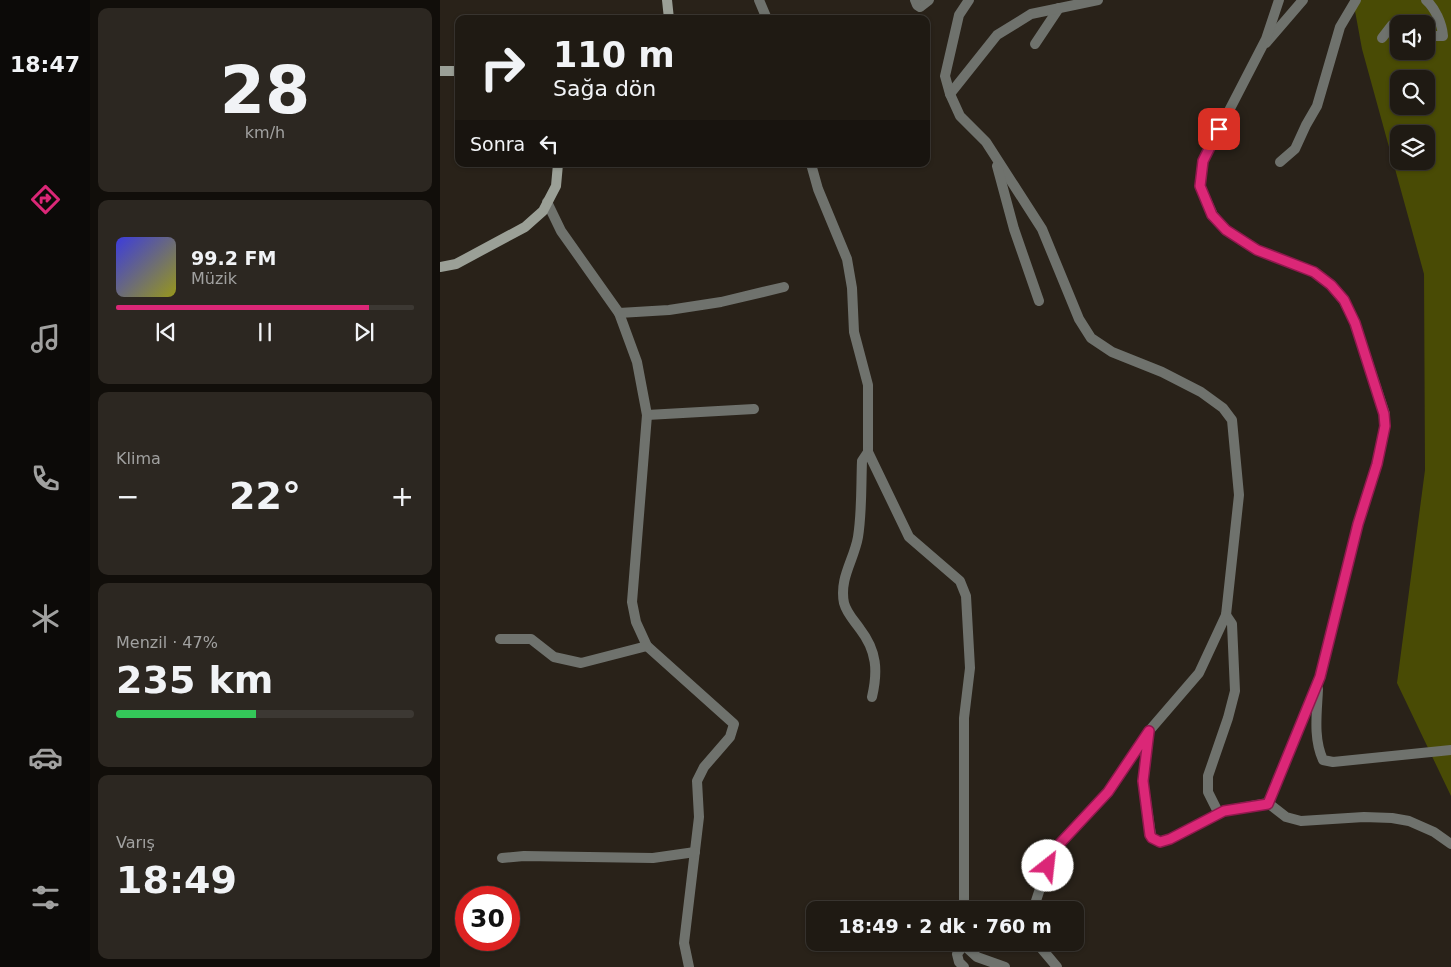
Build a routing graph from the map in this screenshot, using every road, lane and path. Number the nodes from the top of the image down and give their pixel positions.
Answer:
1 (668, 0) edge
2 (759, 0) edge
3 (915, 0) edge
4 (929, 0) edge
5 (969, 0) edge
6 (1098, 0) edge
7 (1280, 0) edge
8 (1303, 0) edge
9 (1356, 0) edge
10 (1426, 0) edge
11 (1059, 8) junction
12 (669, 15) edge
13 (765, 15) edge
14 (1390, 28) edge
15 (1435, 36) edge
16 (1382, 38) dead end
17 (1036, 44) dead end
18 (1260, 50) junction
19 (440, 71) edge
20 (455, 71) edge
21 (950, 94) junction
22 (994, 156) junction
23 (1280, 162) dead end
24 (558, 167) edge
25 (811, 167) edge
26 (548, 202) junction
27 (440, 267) edge
28 (784, 287) dead end
29 (1039, 301) dead end
30 (619, 313) junction
31 (754, 408) dead end
32 (647, 415) junction
33 (868, 452) junction
34 (1226, 615) junction
35 (500, 639) dead end
36 (646, 646) junction
37 (1319, 681) junction
38 (872, 697) dead end
39 (1149, 731) junction
40 (1451, 750) edge
41 (1268, 804) junction
42 (1224, 811) junction
43 (1451, 844) edge
44 (695, 852) junction
45 (502, 858) dead end
46 (964, 901) edge
47 (1036, 901) edge
48 (960, 951) edge
49 (971, 951) edge
50 (1044, 951) edge
51 (689, 967) edge
52 (964, 967) edge
53 (1005, 967) edge
54 (1057, 967) edge

1 - 12 street
2 - 13 street
3 - 4 street
5 - 21 street
6 - 11 street
7 - 18 street
8 - 18 street
9 - 23 street
10 - 15 street
11 - 17 street
11 - 21 street
14 - 16 street
18 - 37 street
19 - 20 street
21 - 22 street
22 - 29 street
22 - 34 street
24 - 26 street
25 - 33 street
26 - 27 street
26 - 30 street
28 - 30 street
30 - 32 street
31 - 32 street
32 - 36 street
33 - 38 street
33 - 46 street
34 - 39 street
34 - 42 street
35 - 36 street
36 - 44 street
37 - 40 street
37 - 41 street
39 - 42 street
39 - 47 street
41 - 42 street
41 - 43 street
44 - 45 street
44 - 51 street
48 - 52 street
49 - 53 street
50 - 54 street

